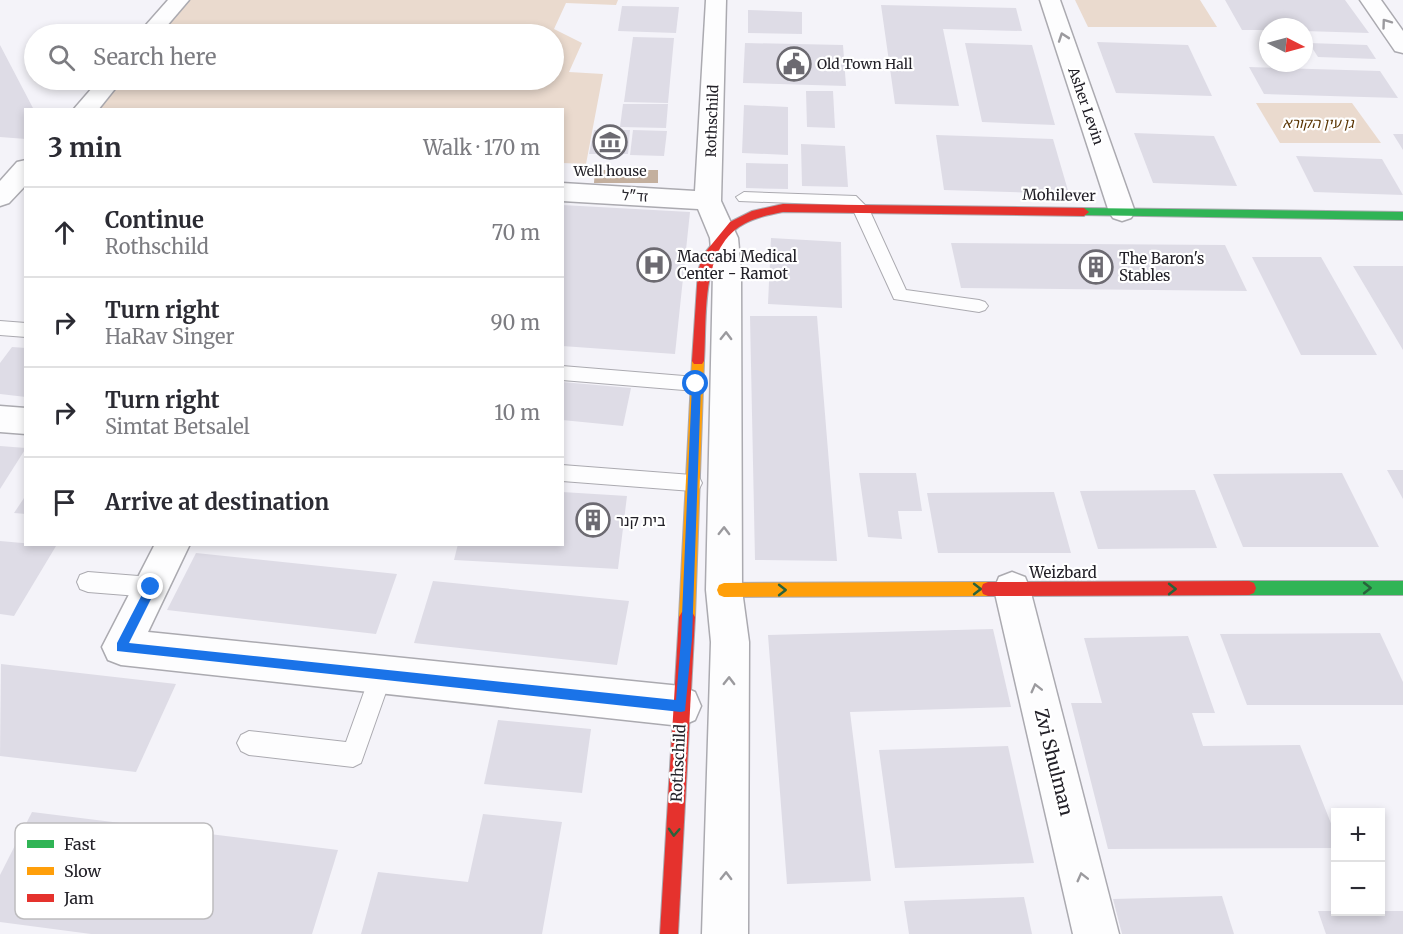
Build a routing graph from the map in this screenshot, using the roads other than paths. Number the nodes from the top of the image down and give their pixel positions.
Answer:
1 (179, 0) edge
2 (716, 0) edge
3 (1050, 0) edge
4 (1370, 0) edge
5 (158, 24) edge
6 (1403, 46) edge
7 (102, 90) edge
8 (87, 108) edge
9 (20, 161) edge
10 (564, 192) edge
11 (0, 197) edge
12 (744, 197) dead end
13 (708, 201) junction
14 (861, 209) junction
15 (1122, 212) junction
16 (1403, 216) edge
17 (724, 238) junction
18 (979, 306) dead end
19 (0, 328) edge
20 (24, 330) edge
21 (564, 373) edge
22 (696, 384) junction
23 (0, 419) edge
24 (24, 422) edge
25 (564, 473) edge
26 (692, 483) junction
27 (172, 546) edge
28 (88, 582) dead end
29 (151, 587) junction
30 (1403, 588) edge
31 (1012, 589) junction
32 (724, 590) junction
33 (381, 675) junction
34 (681, 706) junction
35 (249, 743) dead end
36 (669, 934) edge
37 (725, 934) edge
38 (1096, 934) edge

1 - 5 street
2 - 13 street, Rothschild
15 -> 3 street, Asher Levin
6 -> 4 street
7 - 8 street
9 - 11 street
10 - 13 street, זד"ל
12 - 14 lane
13 - 17 street, Rothschild
14 - 15 street, Mohilever
14 - 17 street, Mohilever
14 - 18 lane
15 - 16 street, Mohilever
17 - 22 street, Rothschild
32 -> 17 street, Rothschild
19 - 20 lane
21 - 22 lane
22 - 26 street, Rothschild
23 - 24 street
25 - 26 lane
26 - 34 street, Rothschild
27 - 29 street
28 - 29 lane
29 - 33 street
31 -> 30 street, Weizbard
32 -> 31 street, Weizbard
38 -> 31 street, Zvi Shulman
37 -> 32 street, Rothschild
33 - 34 street
33 - 35 lane
34 -> 36 street, Rothschild

